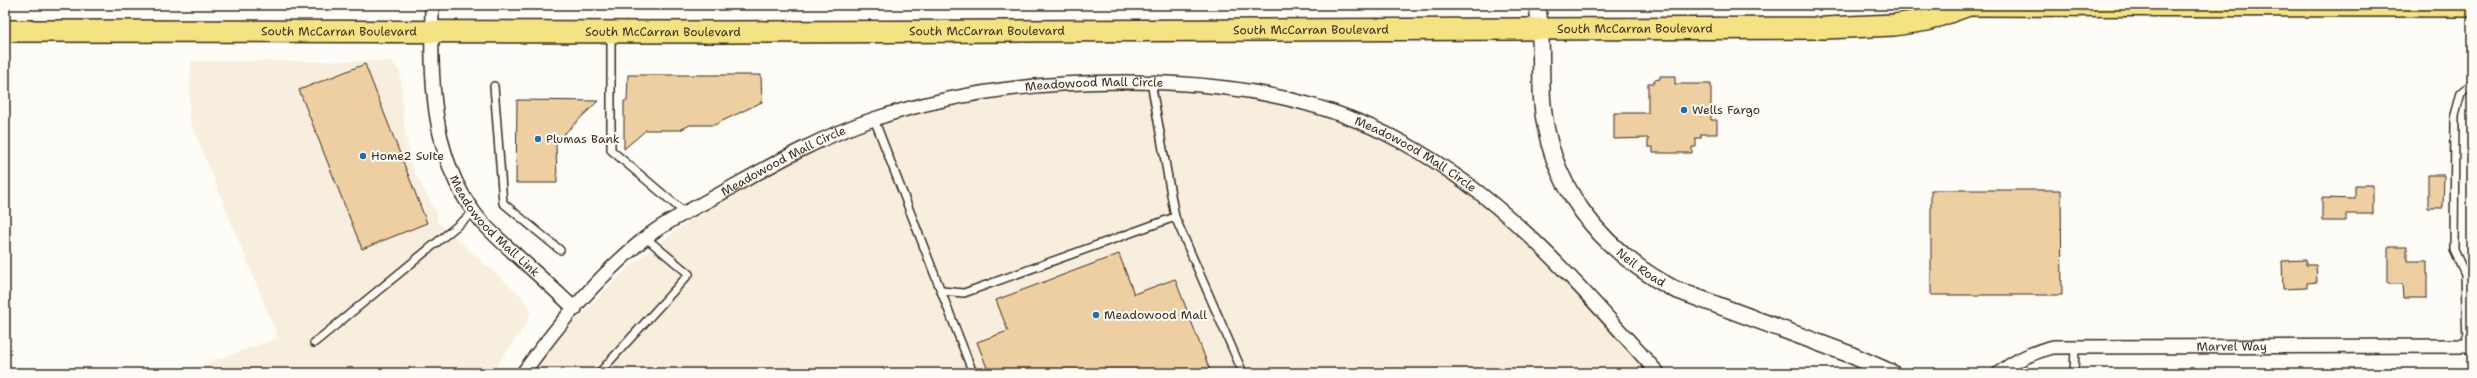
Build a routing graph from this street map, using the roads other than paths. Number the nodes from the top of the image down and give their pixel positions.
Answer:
1 (432, 5) edge
2 (1537, 5) edge
3 (1546, 5) edge
4 (1964, 6) edge
5 (2472, 6) edge
6 (1541, 28) junction
7 (5, 31) edge
8 (432, 32) junction
9 (611, 32) junction
10 (1152, 82) junction
11 (2472, 84) edge
12 (494, 86) dead end
13 (874, 119) junction
14 (474, 212) junction
15 (684, 212) junction
16 (1175, 217) junction
17 (646, 238) junction
18 (560, 250) dead end
19 (941, 291) junction
20 (575, 309) junction
21 (314, 343) dead end
22 (2470, 346) edge
23 (2075, 347) junction
24 (523, 373) edge
25 (599, 373) edge
26 (973, 373) edge
27 (1243, 373) edge
28 (1658, 373) edge
29 (1892, 373) edge
30 (1999, 373) edge
31 (2074, 373) edge

1 - 8 street, Meadowood Mall Link
2 - 6 street, Neil Road
3 - 6 street, Neil Road
4 - 5 main road, South McCarran Boulevard
4 - 6 main road, South McCarran Boulevard
6 - 9 main road, South McCarran Boulevard
6 - 29 street, Neil Road
7 - 8 main road, South McCarran Boulevard
8 - 9 main road, South McCarran Boulevard
8 - 14 street, Meadowood Mall Link
9 - 15 lane
10 - 13 street, Meadowood Mall Circle
10 - 16 lane
10 - 28 street, Meadowood Mall Circle
11 - 22 lane
12 - 18 lane
13 - 15 street, Meadowood Mall Circle
13 - 19 lane
14 - 20 street, Meadowood Mall Link
14 - 21 lane
15 - 17 street, Meadowood Mall Circle
16 - 19 lane
16 - 27 lane
17 - 20 street, Meadowood Mall Circle
17 - 25 lane
19 - 26 lane
20 - 24 street, Meadowood Mall Circle
22 - 23 street, Marvel Way
23 - 30 street, Marvel Way
23 - 31 lane

